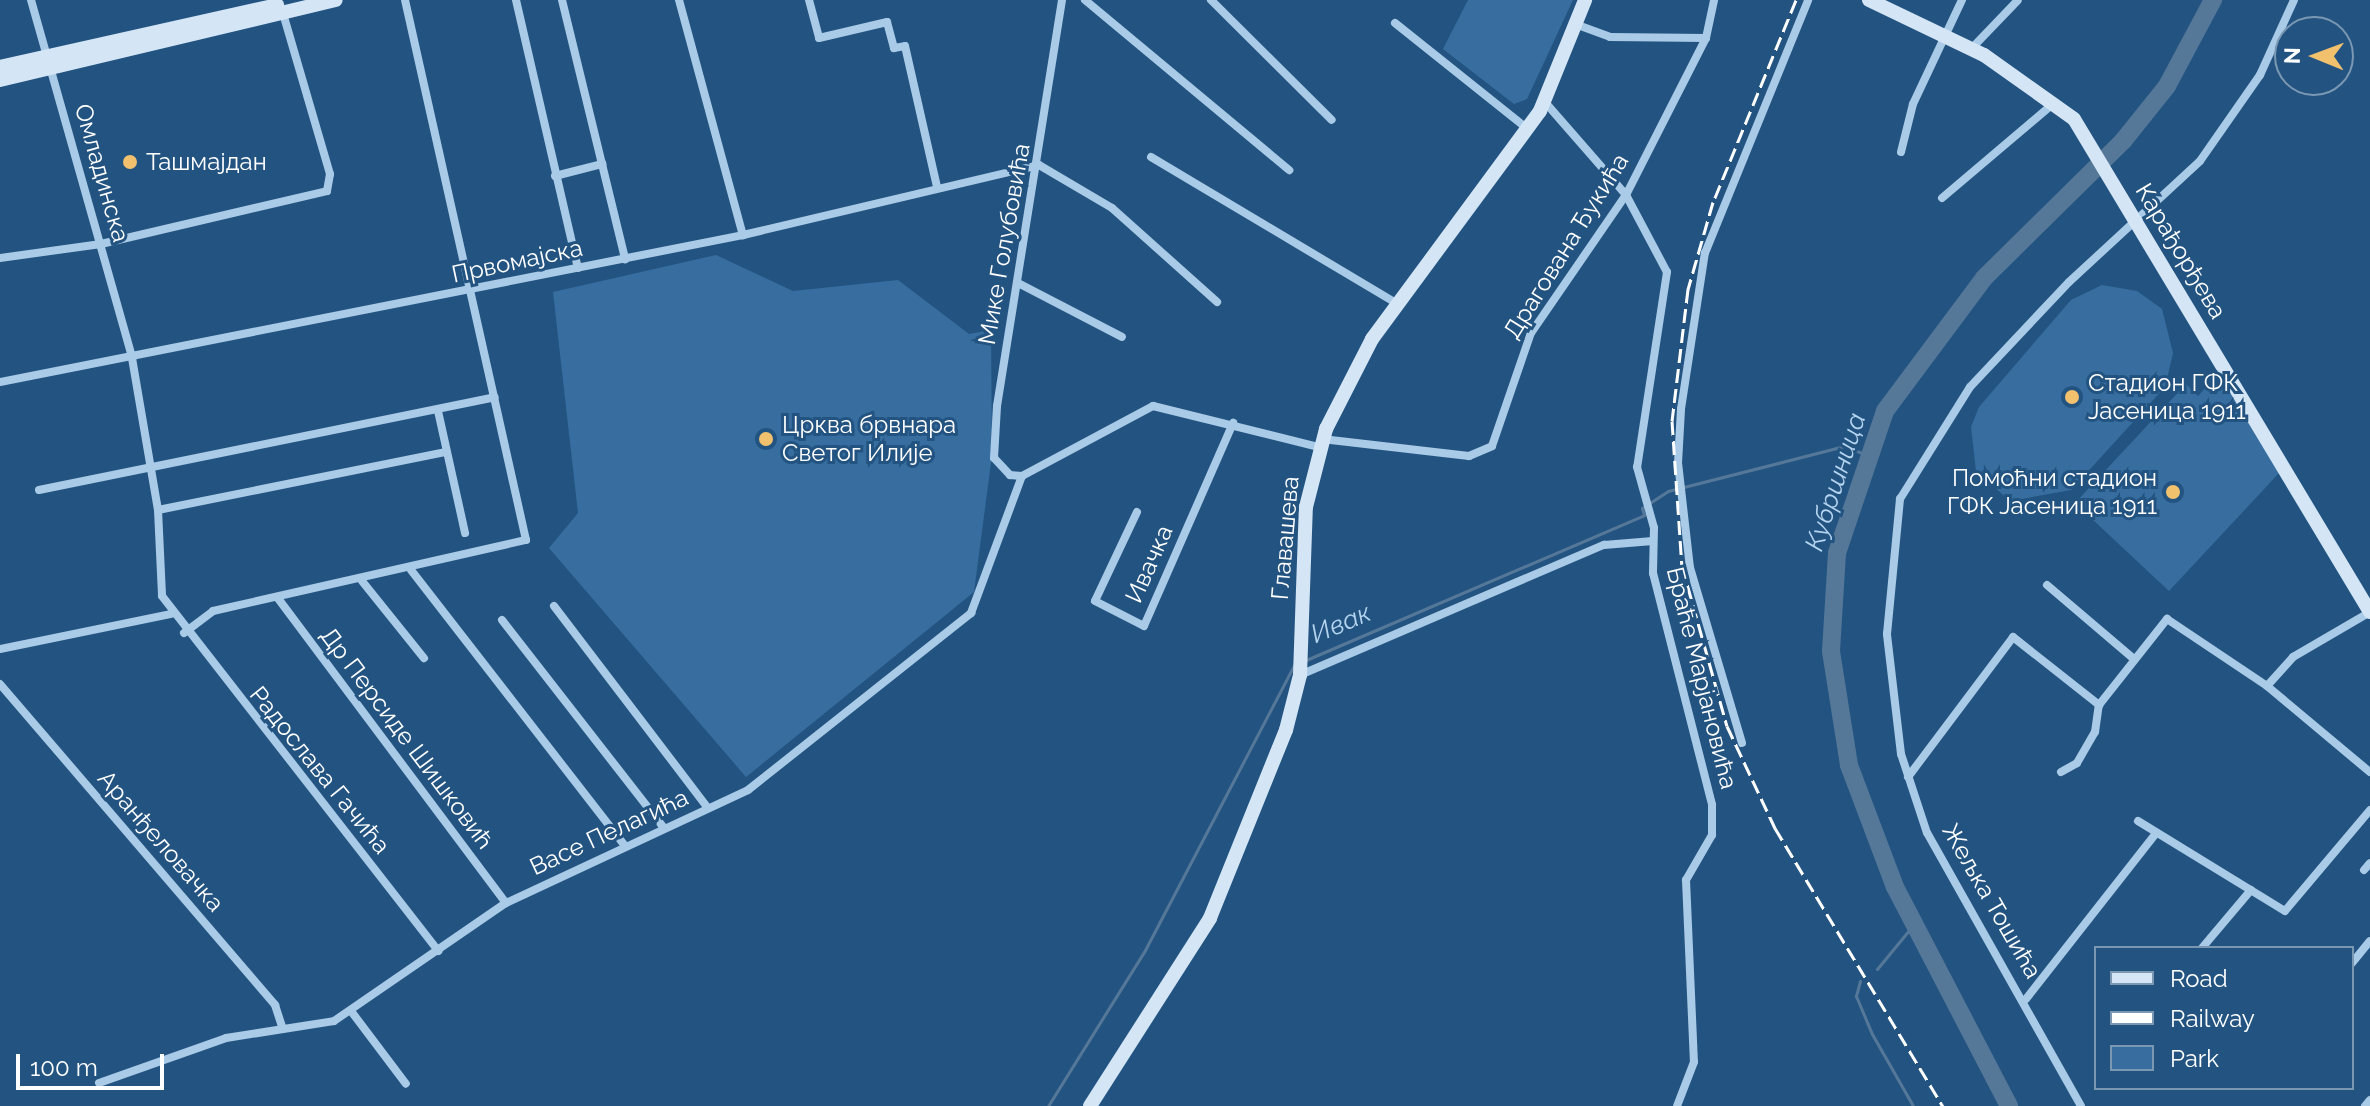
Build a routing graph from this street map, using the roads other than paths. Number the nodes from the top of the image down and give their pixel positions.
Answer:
1 (31, 0) edge
2 (297, 0) edge
3 (336, 0) edge
4 (405, 0) edge
5 (516, 0) edge
6 (562, 0) edge
7 (679, 0) edge
8 (809, 0) edge
9 (1062, 0) edge
10 (1085, 0) edge
11 (1211, 0) edge
12 (1585, 0) edge
13 (1714, 0) edge
14 (1808, 0) edge
15 (1869, 0) edge
16 (1962, 0) edge
17 (2018, 0) edge
18 (2294, 0) edge
19 (283, 13) junction
20 (1395, 23) dead end
21 (1575, 24) junction
22 (1947, 36) junction
23 (1706, 38) junction
24 (1972, 48) junction
25 (50, 63) junction
26 (0, 67) edge
27 (0, 80) edge
28 (1544, 101) junction
29 (2056, 101) junction
30 (1332, 120) dead end
31 (1528, 129) junction
32 (1901, 152) dead end
33 (1151, 157) dead end
34 (602, 164) junction
35 (1039, 165) junction
36 (1289, 170) dead end
37 (555, 176) junction
38 (937, 187) junction
39 (1626, 195) junction
40 (1942, 198) dead end
41 (2137, 221) junction
42 (743, 235) junction
43 (101, 244) junction
44 (0, 258) edge
45 (625, 259) junction
46 (578, 268) junction
47 (1018, 283) junction
48 (475, 290) junction
49 (1217, 302) dead end
50 (1396, 303) junction
51 (1122, 337) dead end
52 (132, 358) junction
53 (0, 382) edge
54 (495, 397) junction
55 (438, 411) junction
56 (1233, 423) junction
57 (1321, 443) junction
58 (446, 452) junction
59 (153, 469) junction
60 (1022, 476) junction
61 (39, 490) dead end
62 (158, 510) junction
63 (1137, 512) dead end
64 (465, 533) dead end
65 (1653, 541) junction
66 (411, 570) junction
67 (362, 581) junction
68 (2047, 585) dead end
69 (277, 597) junction
70 (554, 606) dead end
71 (2370, 612) edge
72 (171, 614) junction
73 (502, 620) dead end
74 (184, 633) junction
75 (0, 649) edge
76 (424, 658) dead end
77 (2134, 659) junction
78 (1300, 672) junction
79 (0, 684) edge
80 (2267, 686) junction
81 (2099, 705) junction
82 (1742, 743) dead end
83 (2061, 772) dead end
84 (2370, 772) edge
85 (1908, 777) junction
86 (708, 808) junction
87 (2370, 810) edge
88 (2138, 821) dead end
89 (664, 828) junction
90 (2156, 833) junction
91 (624, 845) junction
92 (2251, 890) junction
93 (506, 903) junction
94 (2370, 941) edge
95 (2204, 946) edge
96 (438, 951) junction
97 (2354, 961) edge
98 (2026, 999) junction
99 (351, 1011) junction
100 (283, 1029) junction
101 (99, 1083) dead end
102 (406, 1084) dead end
103 (2370, 1100) edge
104 (1090, 1106) edge
105 (1677, 1106) edge
106 (2081, 1106) edge
107 (2365, 1106) edge

1 - 25 street, Омладинска
2 - 25 main road
3 - 19 main road
4 - 48 street
5 - 37 street
6 - 34 street
7 - 42 street
8 - 38 street
9 - 35 street, Мике Голубовића
10 - 36 street
11 - 30 street
12 - 21 main road, Главашева
13 - 23 street, Драгована Ђукића
14 - 82 street, Браће Марјановића
15 - 22 main road, Карађорђева
16 - 22 street
17 - 24 street
18 - 41 street, Жељка Тошића
19 - 25 main road
19 - 43 street
20 - 31 street
21 - 23 street
21 - 28 main road, Главашева
22 - 24 main road, Карађорђева
22 - 32 street
23 - 39 street, Драгована Ђукића
24 - 29 main road, Карађорђева
25 - 26 main road
25 - 27 main road
25 - 43 street, Омладинска
28 - 31 main road, Главашева
28 - 39 street, Браће Марјановића
29 - 40 street
29 - 41 main road, Карађорђева
31 - 50 main road, Главашева
33 - 50 street
34 - 37 street
34 - 45 street
35 - 38 street, Првомајска
35 - 47 street, Мике Голубовића
35 - 49 street
37 - 46 street
38 - 42 street, Првомајска
39 - 57 street, Драгована Ђукића
39 - 65 street, Браће Марјановића
41 - 71 main road, Карађорђева
41 - 85 street, Жељка Тошића
42 - 45 street, Првомајска
43 - 44 street
43 - 52 street, Омладинска
45 - 46 street, Првомајска
46 - 48 street, Првомајска
47 - 51 street
47 - 60 street, Мике Голубовића
48 - 52 street, Првомајска
48 - 54 street
50 - 57 main road, Главашева
52 - 53 street, Првомајска
52 - 59 street, Омладинска
54 - 55 street
54 - 66 street
55 - 58 street
55 - 59 street
56 - 57 street, Драгована Ђукића
56 - 60 street, Драгована Ђукића
56 - 63 street, Ивачка
57 - 78 main road, Главашева
58 - 62 street
58 - 64 street
59 - 61 street
59 - 62 street, Омладинска
60 - 86 street, Васе Пелагића
62 - 72 street, Омладинска
65 - 78 street
65 - 105 street, Браће Марјановића
66 - 67 street
66 - 91 street
67 - 69 street
67 - 76 street
68 - 77 street
69 - 74 street
69 - 93 street, Др Персиде Шишковић
70 - 86 street
71 - 80 street
72 - 74 street, Радослава Гачића
72 - 75 street
73 - 89 street
74 - 96 street, Радослава Гачића
77 - 80 street
77 - 81 street
78 - 104 main road, Главашева
79 - 100 street, Аранђеловачка
80 - 84 street
81 - 83 street
81 - 85 street
85 - 98 street, Жељка Тошића
86 - 89 street, Васе Пелагића
87 - 92 street
88 - 90 street
89 - 91 street, Васе Пелагића
90 - 92 street
90 - 98 street
91 - 93 street, Васе Пелагића
92 - 95 street
93 - 96 street, Васе Пелагића
94 - 97 street
96 - 99 street, Васе Пелагића
98 - 106 street, Жељка Тошића
99 - 100 street, Васе Пелагића
99 - 102 street
100 - 101 street, Васе Пелагића
103 - 107 street

